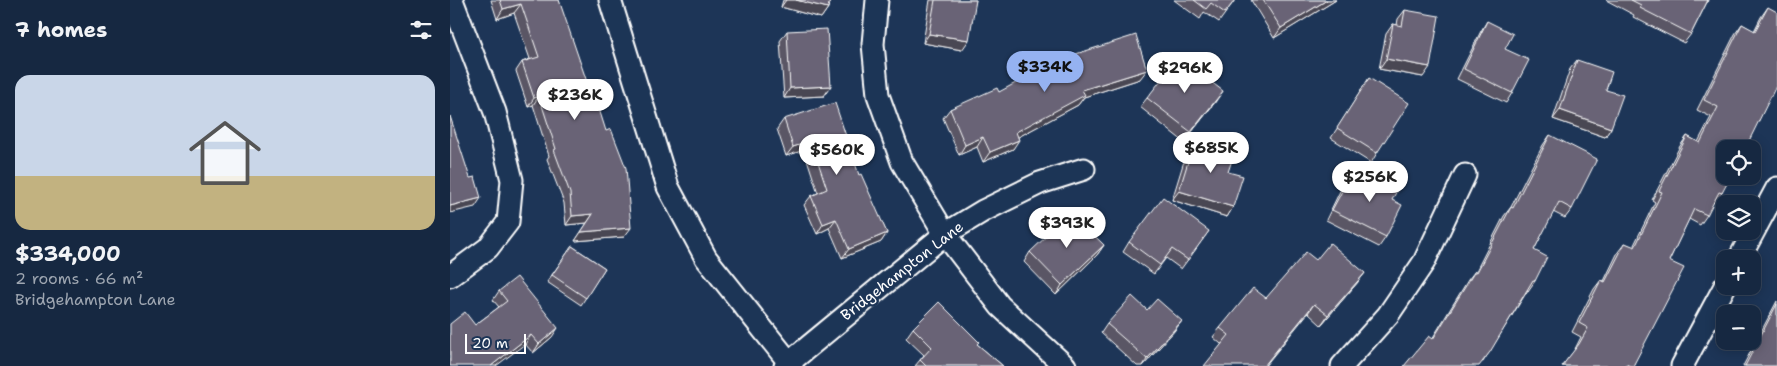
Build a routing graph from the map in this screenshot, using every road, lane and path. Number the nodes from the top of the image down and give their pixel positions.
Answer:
1 (452, 0) edge
2 (610, 0) edge
3 (877, 0) edge
4 (1084, 169) dead end
5 (1465, 175) dead end
6 (1777, 188) edge
7 (945, 234) junction
8 (1744, 250) edge
9 (450, 276) edge
10 (1720, 295) edge
11 (788, 365) edge
12 (1064, 366) edge
13 (1342, 366) edge
14 (1682, 366) edge

1 - 9 street
2 - 11 street
3 - 7 street
4 - 7 street, Bridgehampton Lane
5 - 13 street
6 - 8 street
7 - 11 street, Bridgehampton Lane
7 - 12 street
10 - 14 street

